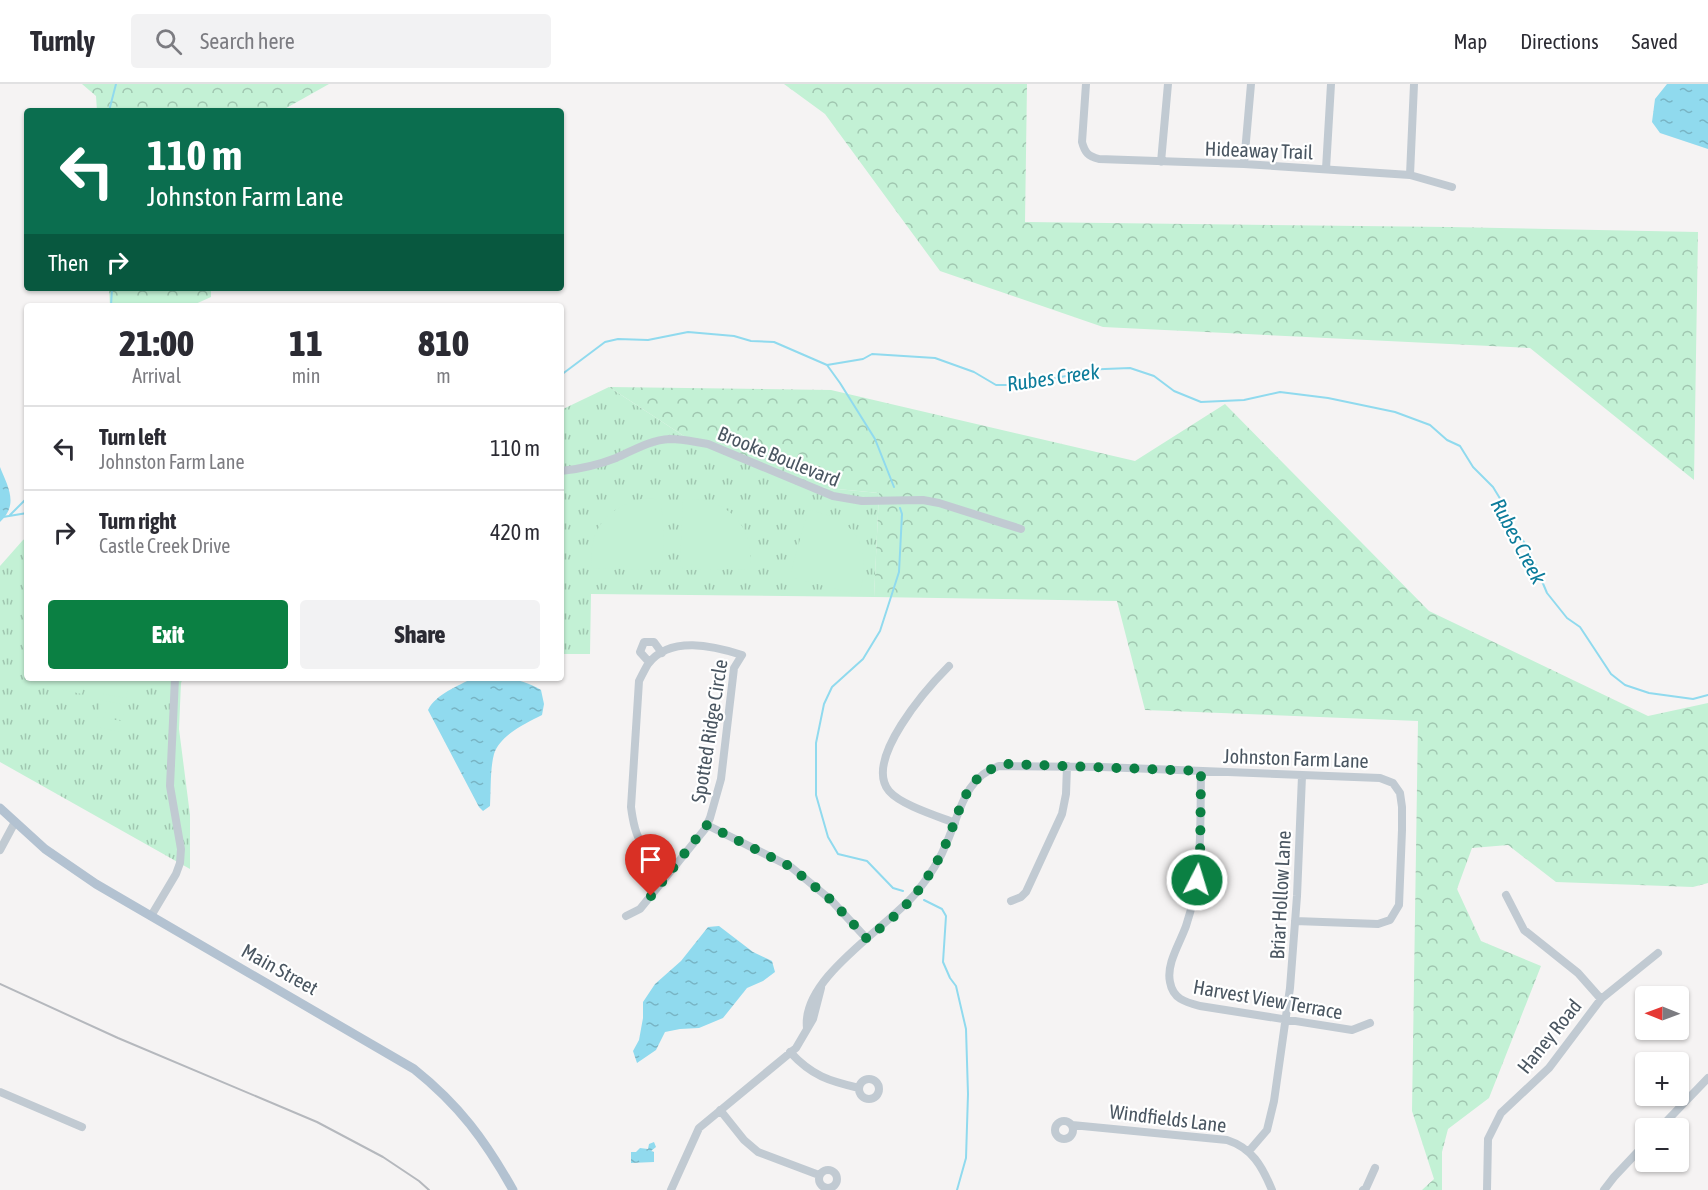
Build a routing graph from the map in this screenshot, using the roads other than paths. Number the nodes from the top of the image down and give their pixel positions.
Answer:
1 (1086, 84) edge
2 (1168, 84) edge
3 (1251, 84) edge
4 (1331, 84) edge
5 (1414, 84) edge
6 (1161, 162) junction
7 (1244, 164) junction
8 (1326, 169) junction
9 (1410, 175) junction
10 (1452, 187) dead end
11 (564, 471) edge
12 (1021, 530) dead end
13 (662, 653) junction
14 (649, 662) junction
15 (949, 666) dead end
16 (175, 681) edge
17 (1067, 766) junction
18 (1201, 771) junction
19 (1302, 776) junction
20 (0, 808) edge
21 (15, 822) junction
22 (955, 823) junction
23 (707, 825) junction
24 (0, 850) edge
25 (672, 869) junction
26 (1506, 895) dead end
27 (1011, 901) dead end
28 (151, 916) junction
29 (626, 916) dead end
30 (1295, 921) junction
31 (867, 939) junction
32 (1658, 952) dead end
33 (1601, 999) junction
34 (1285, 1019) junction
35 (1371, 1023) dead end
36 (790, 1052) junction
37 (1708, 1078) edge
38 (859, 1088) dead end
39 (0, 1092) edge
40 (720, 1110) junction
41 (1670, 1118) edge
42 (1072, 1125) dead end
43 (82, 1127) dead end
44 (1250, 1151) junction
45 (1635, 1155) edge
46 (1375, 1168) dead end
47 (819, 1175) dead end
48 (513, 1190) edge
49 (671, 1190) edge
50 (1272, 1190) edge
51 (1363, 1190) edge
52 (1487, 1190) edge
53 (1604, 1190) edge

1 - 6 street, Hideaway Trail
2 - 6 street
3 - 7 street
4 - 8 street
5 - 9 street
6 - 7 street, Hideaway Trail
7 - 8 street, Hideaway Trail
8 - 9 street, Hideaway Trail
9 - 10 street, Hideaway Trail
11 - 12 street, Brooke Boulevard
13 - 14 street, Spotted Ridge Circle
13 - 14 street
13 - 23 street, Spotted Ridge Circle
14 - 25 street
15 - 22 street
16 - 28 street
17 - 18 street, Johnston Farm Lane
17 - 22 street, Johnston Farm Lane
17 - 27 street
18 - 19 street, Johnston Farm Lane
18 - 34 street, Harvest View Terrace
19 - 30 street, Briar Hollow Lane
19 - 30 street, Johnston Farm Lane
20 - 21 main road, Main Street
21 - 24 street
21 - 28 main road, Main Street
22 - 31 street, Johnston Farm Lane
23 - 25 street, Spotted Ridge Circle
23 - 31 street
25 - 29 street, Spotted Ridge Circle
26 - 33 street
28 - 48 main road, Main Street
30 - 34 street, Briar Hollow Lane
31 - 36 street, Johnston Farm Lane
32 - 33 street, Haney Road
33 - 52 street, Haney Road
34 - 35 street, Harvest View Terrace
34 - 44 street, Briar Hollow Lane
36 - 38 street
36 - 40 street, Johnston Farm Lane
37 - 41 street
39 - 43 street
40 - 47 street
40 - 49 street, Johnston Farm Lane
42 - 44 street, Windfields Lane
44 - 50 street, Windfields Lane
45 - 53 street
46 - 51 street

